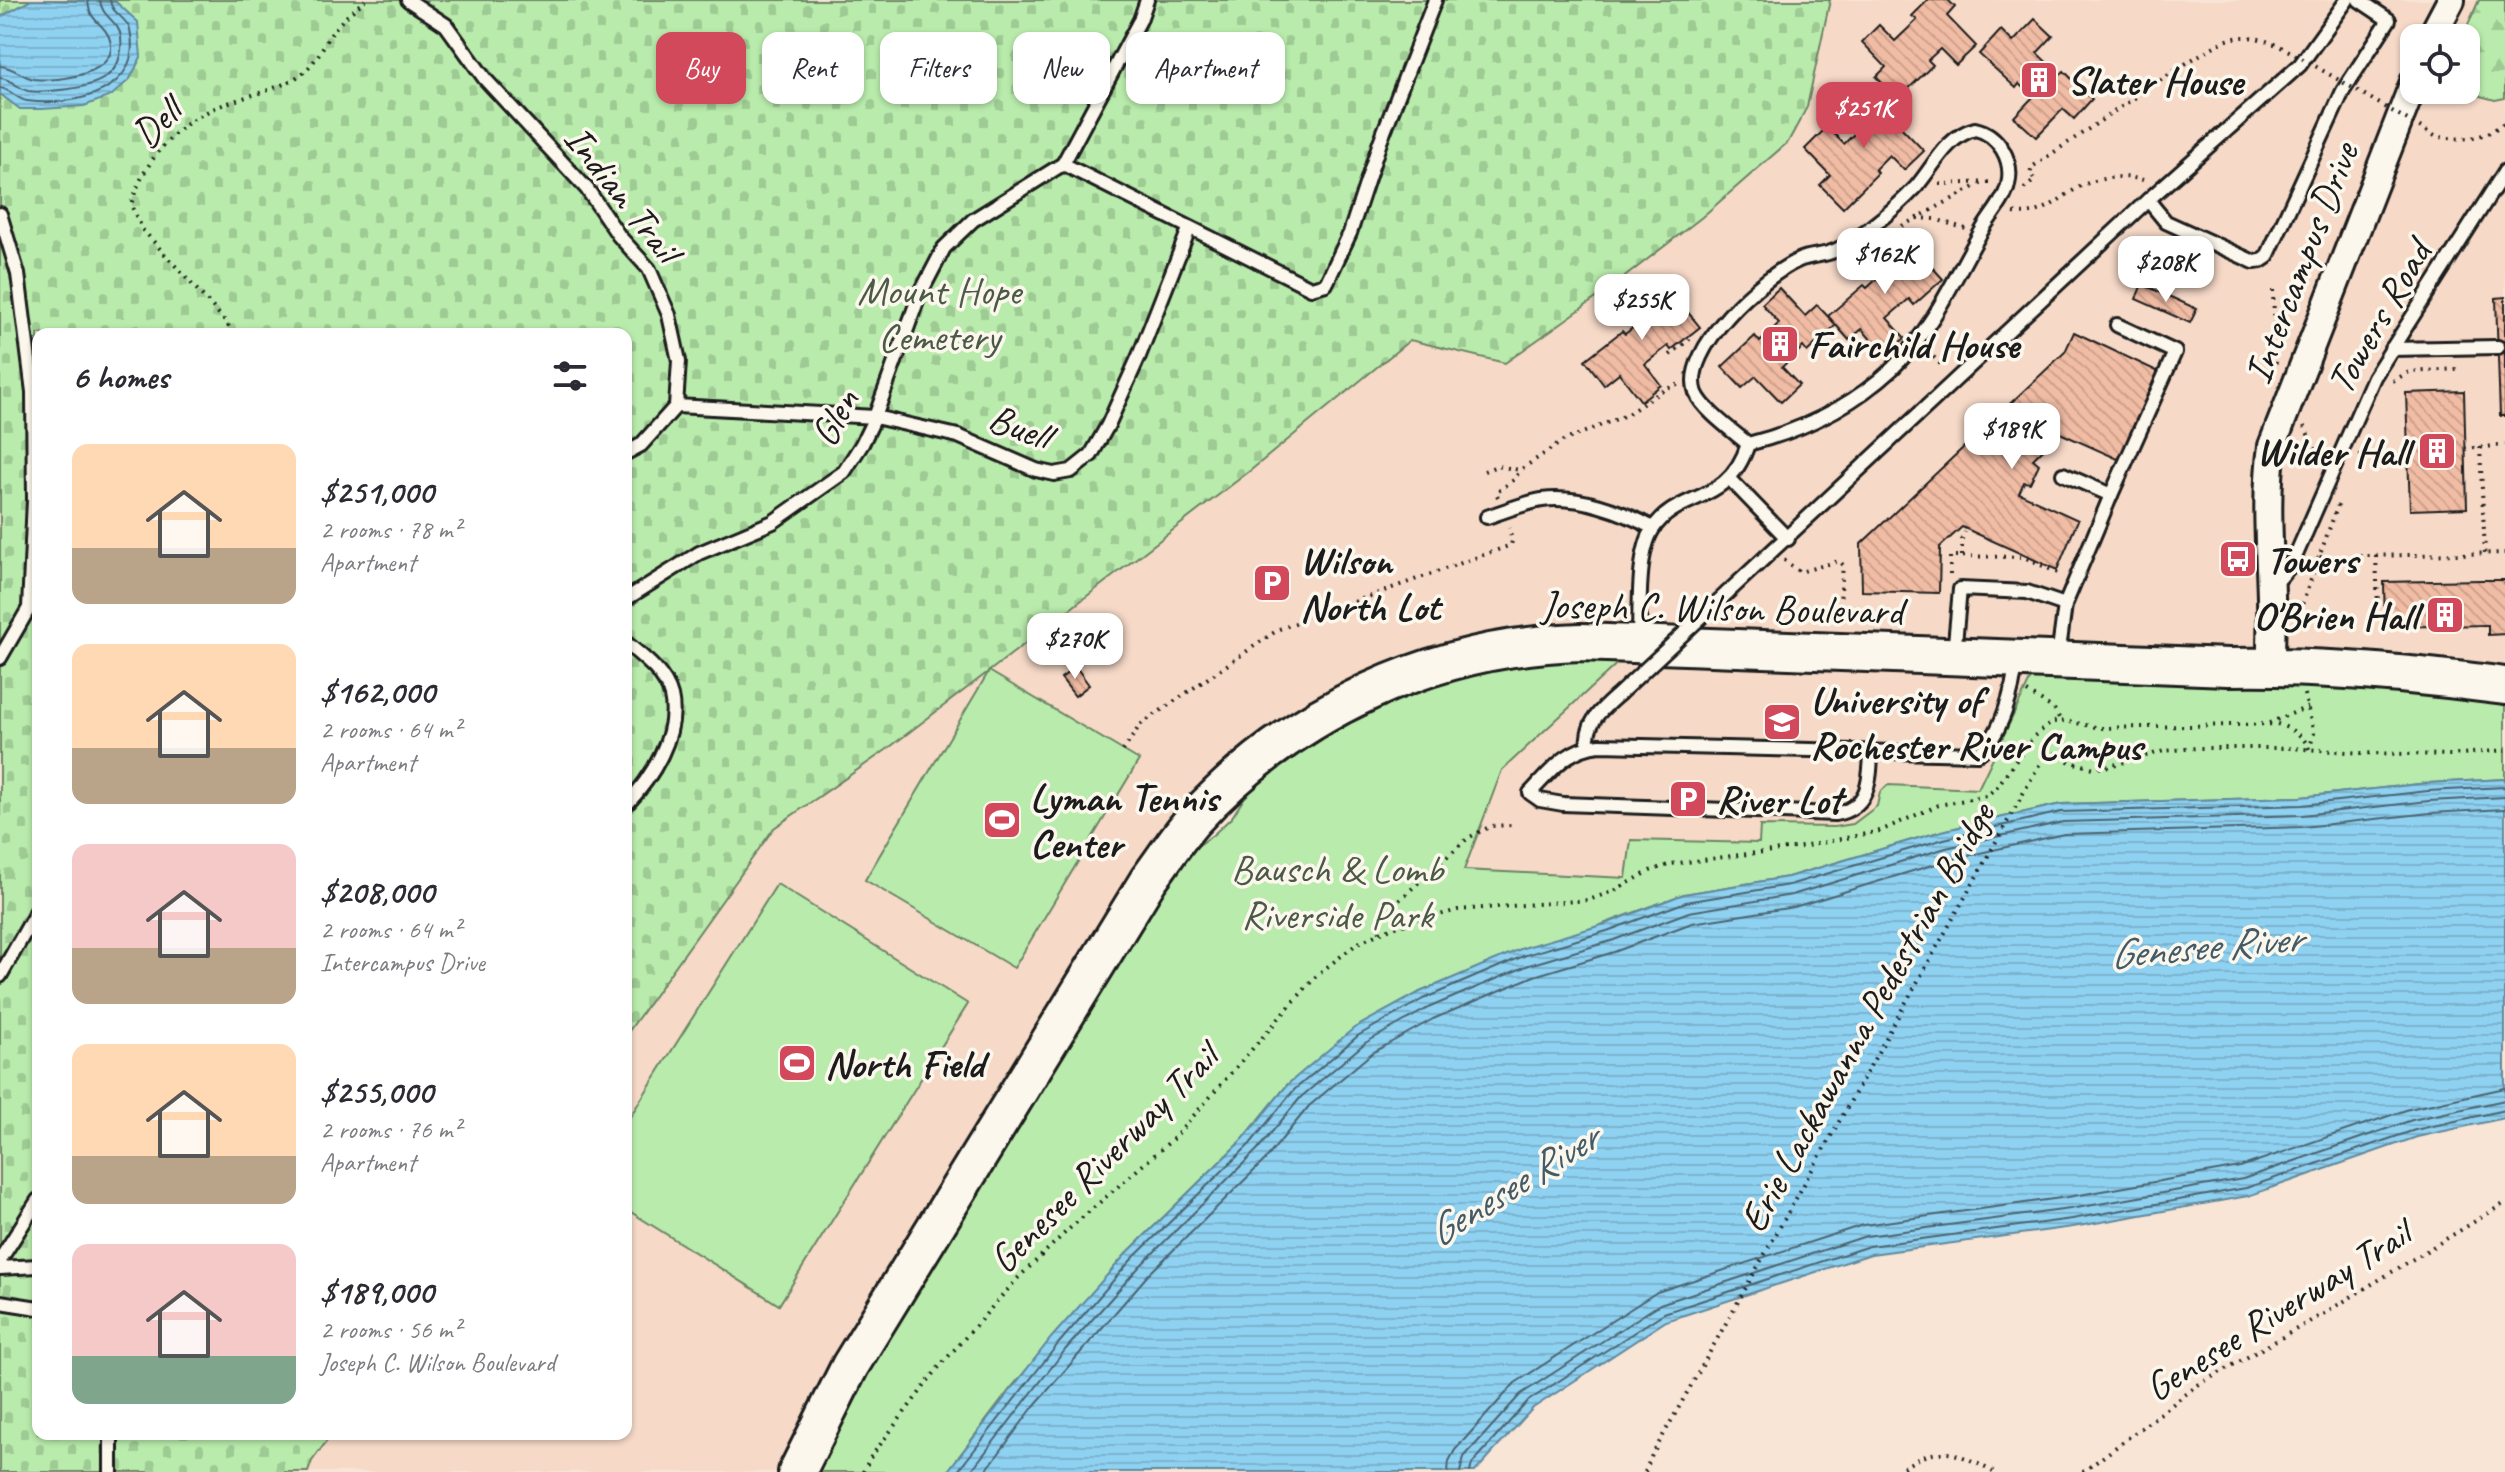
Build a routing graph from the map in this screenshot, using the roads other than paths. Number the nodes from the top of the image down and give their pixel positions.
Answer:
1 (408, 0) edge
2 (1147, 0) edge
3 (1435, 0) edge
4 (2347, 0) edge
5 (2359, 0) edge
6 (2451, 0) edge
7 (2438, 24) edge
8 (2405, 104) edge
9 (1063, 164) junction
10 (2505, 171) edge
11 (2148, 200) junction
12 (0, 214) edge
13 (1189, 229) junction
14 (2117, 325) dead end
15 (2498, 347) dead end
16 (2391, 349) junction
17 (32, 384) edge
18 (676, 406) junction
19 (875, 417) junction
20 (1748, 444) junction
21 (632, 450) edge
22 (2063, 474) dead end
23 (1730, 479) junction
24 (2111, 495) junction
25 (1487, 517) dead end
26 (1653, 528) junction
27 (1788, 539) junction
28 (32, 543) edge
29 (2271, 579) junction
30 (632, 595) edge
31 (2065, 605) junction
32 (1639, 643) junction
33 (632, 648) edge
34 (1954, 656) junction
35 (0, 658) edge
36 (2016, 659) junction
37 (2057, 660) junction
38 (2286, 674) junction
39 (2505, 676) edge
40 (2439, 677) junction
41 (2505, 686) edge
42 (1588, 747) junction
43 (1871, 753) junction
44 (632, 799) edge
45 (32, 920) edge
46 (0, 976) edge
47 (32, 1209) edge
48 (0, 1260) edge
49 (32, 1266) edge
50 (0, 1268) edge
51 (0, 1302) edge
52 (32, 1307) edge
53 (111, 1440) edge
54 (111, 1472) edge
55 (797, 1472) edge

1 - 18 lane, Indian Trail
2 - 9 lane
3 - 13 lane
4 - 11 lane
5 - 11 lane
6 - 7 street
8 - 29 street, Intercampus Drive
9 - 13 lane
9 - 19 lane, Glen
10 - 16 lane, Towers Road
11 - 27 lane
12 - 17 lane
13 - 19 lane, Buell
14 - 24 lane
15 - 16 lane
16 - 29 lane, Towers Road
18 - 19 lane, Buell
18 - 21 lane
19 - 30 lane, Glen
20 - 20 lane
20 - 23 lane
22 - 24 lane
23 - 26 lane
23 - 27 lane
24 - 31 lane
25 - 26 lane
26 - 32 lane
27 - 42 lane, bridge
28 - 35 lane
29 - 38 street, Intercampus Drive
31 - 34 lane
31 - 37 lane
32 - 34 street, Joseph C. Wilson Boulevard
32 - 55 street, Joseph C. Wilson Boulevard
33 - 44 lane
34 - 36 street, Joseph C. Wilson Boulevard
36 - 37 street, Joseph C. Wilson Boulevard
36 - 43 lane
37 - 38 street, Joseph C. Wilson Boulevard
38 - 40 street, Joseph C. Wilson Boulevard
39 - 40 street, Joseph C. Wilson Boulevard
40 - 41 street, Joseph C. Wilson Boulevard
42 - 43 lane
42 - 43 lane
45 - 46 lane
47 - 48 lane
49 - 50 lane
51 - 52 lane
53 - 54 lane

